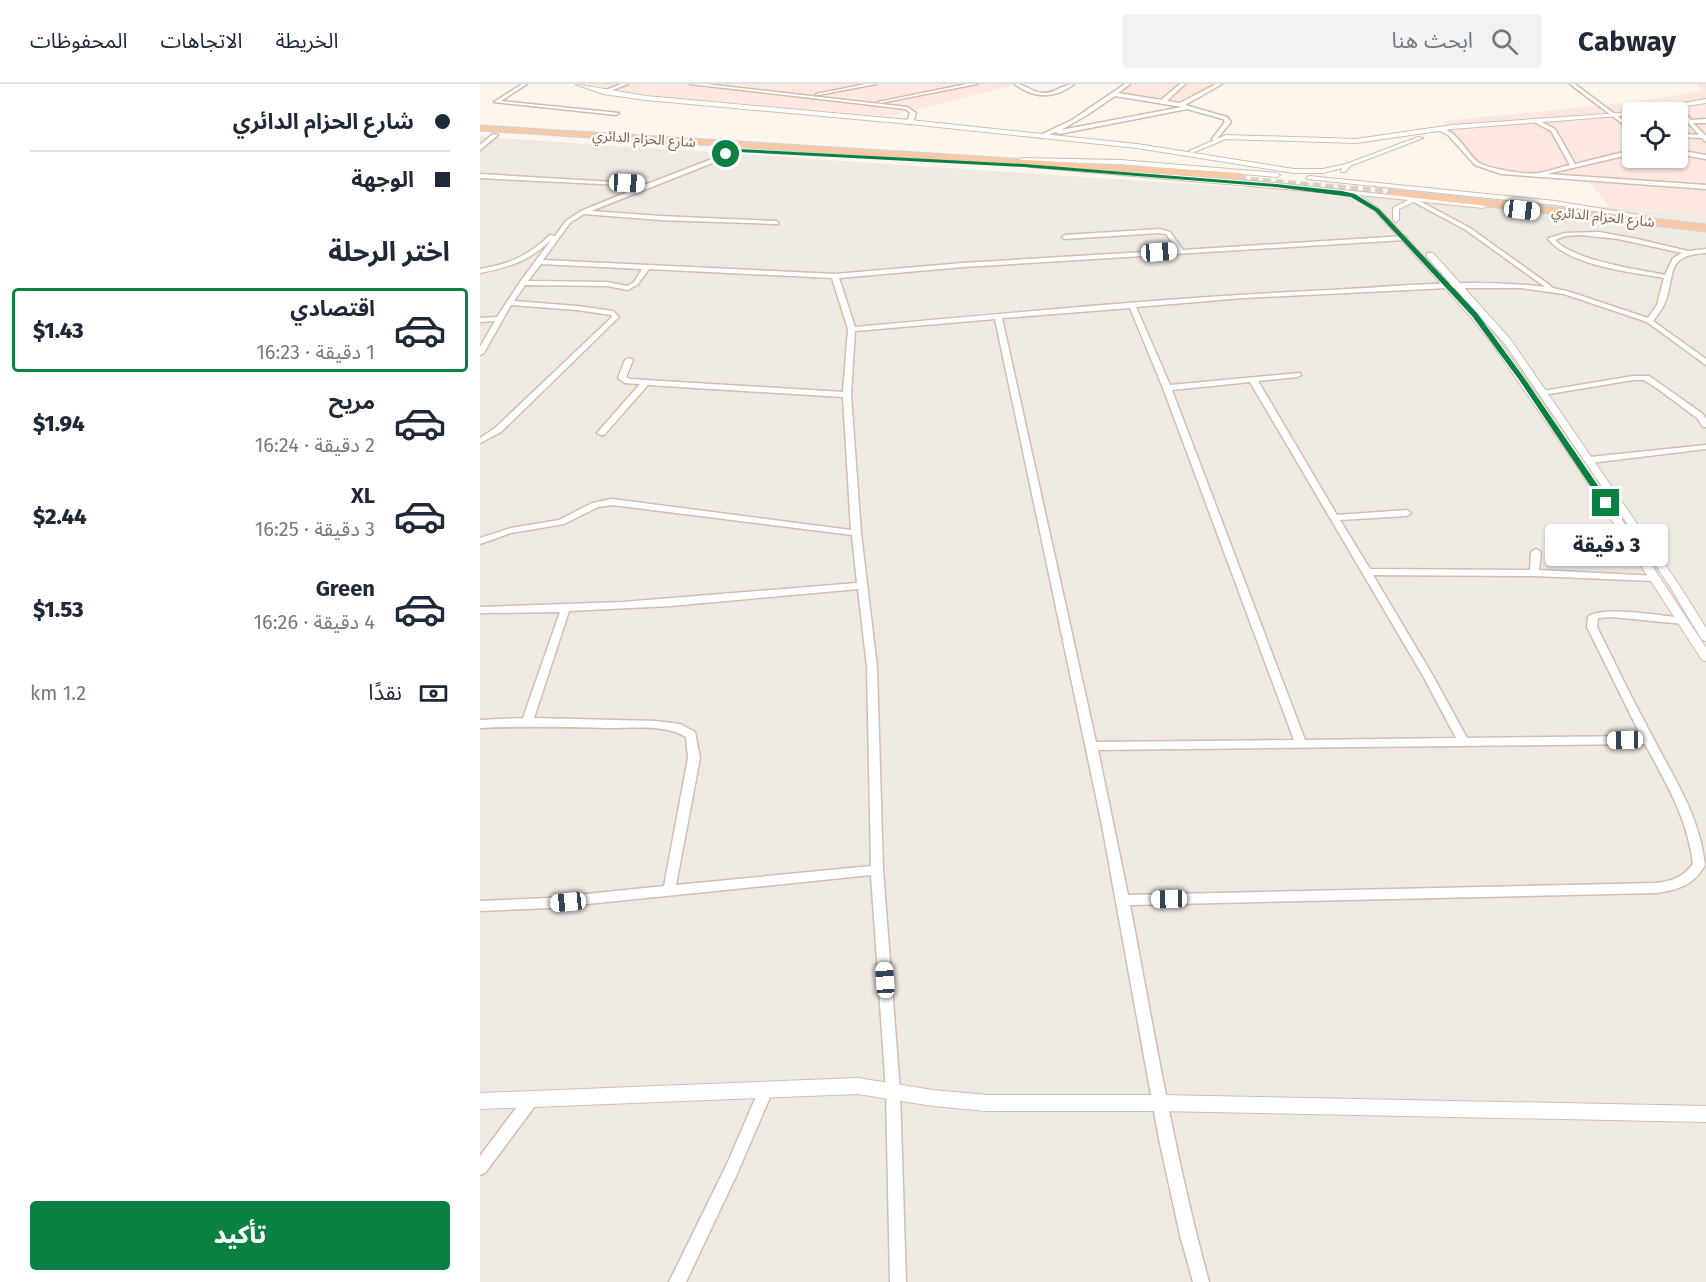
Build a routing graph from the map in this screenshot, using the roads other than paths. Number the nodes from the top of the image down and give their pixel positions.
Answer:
1 (525, 84) edge
2 (578, 84) edge
3 (626, 84) edge
4 (692, 84) edge
5 (739, 84) edge
6 (874, 84) edge
7 (975, 84) edge
8 (1017, 84) edge
9 (1072, 84) edge
10 (1128, 84) edge
11 (1183, 84) edge
12 (1220, 84) edge
13 (1572, 84) edge
14 (726, 89) junction
15 (603, 92) junction
16 (1114, 94) junction
17 (807, 97) junction
18 (1163, 101) junction
19 (1706, 101) edge
20 (871, 104) junction
21 (1181, 105) junction
22 (1688, 105) edge
23 (1189, 108) junction
24 (616, 112) dead end
25 (1622, 114) edge
26 (1615, 115) junction
27 (1688, 118) edge
28 (1622, 121) edge
29 (1691, 121) junction
30 (1706, 121) edge
31 (910, 122) junction
32 (1538, 122) junction
33 (480, 128) edge
34 (1222, 130) junction
35 (1441, 130) junction
36 (1059, 132) junction
37 (480, 134) edge
38 (495, 135) junction
39 (1041, 136) junction
40 (1231, 137) junction
41 (1688, 137) edge
42 (1215, 139) junction
43 (1705, 139) edge
44 (1373, 140) junction
45 (1395, 146) junction
46 (1208, 147) junction
47 (480, 148) edge
48 (738, 151) junction
49 (1178, 151) junction
50 (1622, 154) edge
51 (1688, 154) edge
52 (1706, 157) edge
53 (1223, 159) junction
54 (1023, 163) junction
55 (1348, 165) junction
56 (1573, 166) junction
57 (1563, 168) junction
58 (1243, 173) junction
59 (1262, 174) junction
60 (1534, 175) junction
61 (480, 176) edge
62 (1344, 178) junction
63 (1570, 178) junction
64 (648, 184) junction
65 (1276, 185) junction
66 (1706, 187) edge
67 (1392, 191) junction
68 (1342, 192) junction
69 (1372, 195) junction
70 (1417, 199) junction
71 (583, 212) junction
72 (1643, 218) junction
73 (1396, 219) junction
74 (776, 223) dead end
75 (1706, 223) edge
76 (1706, 228) edge
77 (1402, 233) junction
78 (558, 234) junction
79 (1065, 237) dead end
80 (1181, 251) junction
81 (1706, 251) edge
82 (1686, 252) junction
83 (540, 262) junction
84 (647, 267) junction
85 (480, 271) edge
86 (835, 276) junction
87 (1667, 277) junction
88 (522, 284) junction
89 (1460, 285) junction
90 (1448, 286) junction
91 (1552, 289) junction
92 (509, 303) junction
93 (1132, 305) junction
94 (998, 316) junction
95 (499, 319) junction
96 (480, 320) edge
97 (1649, 321) junction
98 (852, 329) junction
99 (480, 353) edge
100 (629, 360) dead end
101 (1706, 363) edge
102 (1297, 375) dead end
103 (1253, 380) junction
104 (646, 382) junction
105 (1167, 388) junction
106 (1543, 393) junction
107 (847, 395) junction
108 (1703, 415) edge
109 (1706, 425) edge
110 (601, 433) dead end
111 (480, 441) edge
112 (1706, 447) edge
113 (1590, 460) junction
114 (1407, 513) dead end
115 (1335, 518) junction
116 (856, 533) junction
117 (480, 541) edge
118 (1536, 552) dead end
119 (1366, 572) junction
120 (1534, 573) junction
121 (1654, 578) junction
122 (861, 586) junction
123 (480, 610) edge
124 (565, 610) junction
125 (1683, 621) junction
126 (1706, 637) edge
127 (1706, 657) edge
128 (527, 722) junction
129 (480, 723) edge
130 (1648, 740) junction
131 (1464, 742) junction
132 (1301, 745) junction
133 (1091, 746) junction
134 (877, 870) junction
135 (669, 891) junction
136 (1122, 900) junction
137 (480, 906) edge
138 (766, 1090) junction
139 (893, 1091) junction
140 (480, 1101) edge
141 (530, 1101) junction
142 (1158, 1103) junction
143 (1706, 1114) edge
144 (480, 1168) edge
145 (676, 1282) edge
146 (898, 1282) edge
147 (1201, 1282) edge

1 - 24 street
2 - 15 street
3 - 15 street
4 - 14 street
5 - 14 street
6 - 17 street
7 - 20 street
8 - 9 street
10 - 16 street
11 - 18 street
12 - 21 street
13 - 26 street
14 - 17 street
15 - 31 street
16 - 18 street
16 - 36 street
17 - 20 street
18 - 21 street
19 - 22 street
20 - 31 street
21 - 23 street
23 - 34 street
23 - 36 street
25 - 26 street
26 - 28 street
26 - 32 street
26 - 35 street
27 - 29 street
29 - 30 street
29 - 43 street
31 - 39 street
32 - 35 street
32 - 56 street
33 - 54 highway, شارع الحزام الدائري
34 - 40 street
34 - 42 street
35 - 44 street
35 - 45 street
35 - 60 street
36 - 39 street
37 - 38 highway, شارع الحزام الدائري
38 - 47 street
38 - 48 highway, شارع الحزام الدائري
39 - 49 street
40 - 42 street
40 - 44 street
41 - 43 street
42 - 46 street
44 - 45 street
45 - 55 street
46 - 49 street
46 - 53 street
48 - 54 highway, شارع الحزام الدائري
48 - 64 street
49 - 53 street
50 - 56 street
51 - 52 street
53 - 58 street
54 - 58 highway, شارع الحزام الدائري
55 - 58 street
55 - 62 street
56 - 57 street
57 - 60 street
57 - 63 street
58 - 59 street
58 - 65 street
59 - 62 street
59 - 65 street
60 - 63 street
61 - 64 street
62 - 67 street
62 - 69 street
63 - 66 street
64 - 71 street
65 - 68 street
67 - 69 street
67 - 70 street
67 - 72 highway, شارع الحزام الدائري
68 - 69 street
68 - 77 street
69 - 73 street
70 - 72 street
70 - 73 street
70 - 91 street
71 - 74 street
71 - 78 street
72 - 75 highway, شارع الحزام الدائري
72 - 76 highway, شارع الحزام الدائري
73 - 77 street
77 - 80 street
77 - 89 street
77 - 90 street
78 - 83 street
78 - 85 street
79 - 80 street
80 - 86 street
81 - 82 street
82 - 87 street
82 - 87 street
83 - 84 street
83 - 88 street
84 - 86 street
84 - 88 street
86 - 98 street
87 - 97 street
88 - 92 street
89 - 90 street
89 - 91 street
89 - 106 street
90 - 93 street
90 - 121 street
91 - 97 street
92 - 95 street
92 - 111 street
93 - 94 street
93 - 105 street
94 - 98 street
94 - 133 street
95 - 96 street
95 - 99 street
97 - 101 street
98 - 107 street
100 - 104 street
102 - 103 street
103 - 105 street
103 - 115 street
104 - 107 street
104 - 110 street
105 - 132 street
106 - 108 street
106 - 113 street
107 - 116 street
108 - 109 street
112 - 113 street
113 - 126 street
114 - 115 street
115 - 119 street
116 - 117 street
116 - 122 street
118 - 120 street
119 - 120 street
119 - 131 street
120 - 121 street
121 - 125 street
122 - 124 street
122 - 134 street
123 - 124 street
124 - 128 street
125 - 127 street
125 - 130 street
128 - 129 street
128 - 135 street
130 - 131 street
130 - 136 street
131 - 132 street
132 - 133 street
133 - 136 street
134 - 135 street
134 - 139 street
135 - 137 street
136 - 142 street
138 - 139 street
138 - 141 street
138 - 145 street
139 - 142 street
139 - 146 street
140 - 141 street
141 - 144 street
142 - 143 street
142 - 147 street

